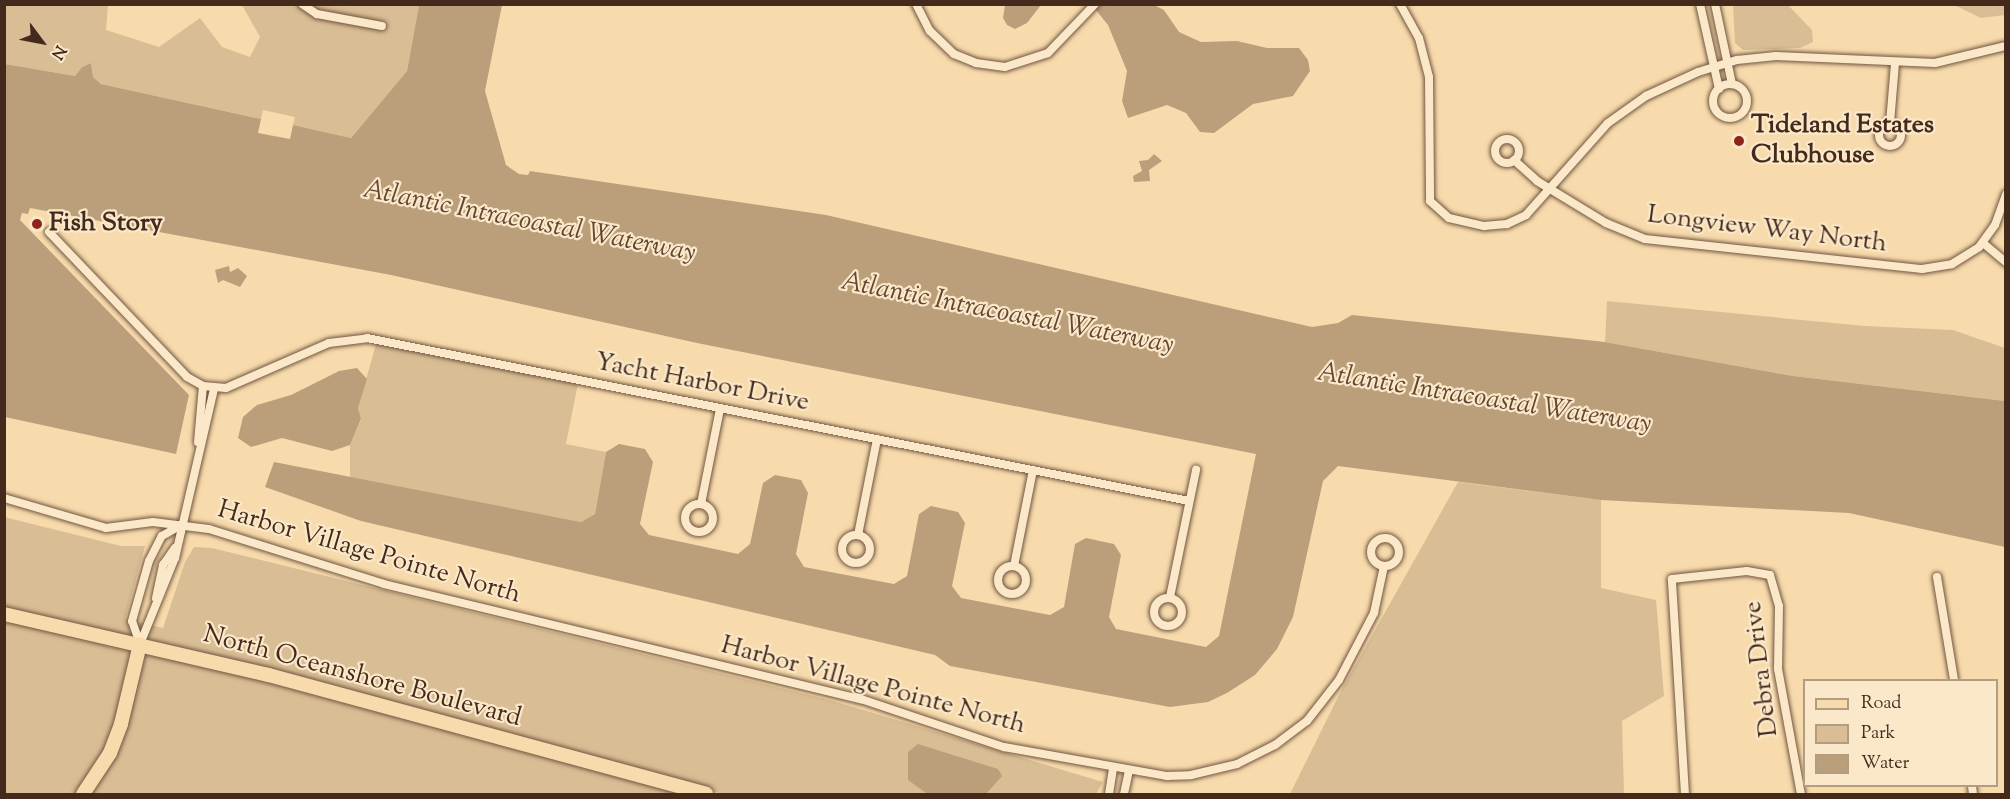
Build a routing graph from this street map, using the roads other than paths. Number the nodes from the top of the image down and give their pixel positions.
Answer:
1 (302, 4) edge
2 (916, 4) edge
3 (1095, 4) edge
4 (1400, 4) edge
5 (1700, 4) edge
6 (1715, 4) edge
7 (382, 26) dead end
8 (2006, 46) edge
9 (1727, 62) junction
10 (1895, 63) junction
11 (1713, 66) junction
12 (1732, 84) junction
13 (1719, 89) junction
14 (1890, 123) dead end
15 (1514, 160) dead end
16 (1551, 190) junction
17 (2006, 194) edge
18 (49, 232) dead end
19 (1983, 243) junction
20 (2006, 262) edge
21 (203, 386) junction
22 (214, 389) junction
23 (720, 409) junction
24 (877, 439) junction
25 (198, 448) junction
26 (1033, 470) junction
27 (1196, 470) dead end
28 (4, 498) edge
29 (1190, 501) junction
30 (701, 504) dead end
31 (182, 524) junction
32 (858, 535) dead end
33 (175, 548) junction
34 (149, 561) junction
35 (163, 565) junction
36 (1014, 566) dead end
37 (1384, 566) dead end
38 (1938, 577) dead end
39 (141, 586) junction
40 (156, 594) junction
41 (1170, 597) dead end
42 (4, 614) edge
43 (140, 644) junction
44 (1954, 679) edge
45 (1113, 768) junction
46 (1129, 771) junction
47 (83, 795) edge
48 (706, 795) edge
49 (1108, 795) edge
50 (1124, 795) edge
51 (1685, 795) edge
52 (1801, 795) edge

1 - 7 street
2 - 3 street
4 - 16 street
5 - 11 street
6 - 9 street
8 - 10 street
9 - 10 street
9 - 11 street
9 - 12 street
10 - 14 street
11 - 13 street
11 - 16 street
12 - 13 street
12 - 13 street
15 - 16 street, Longview Way North
16 - 19 street, Longview Way North
17 - 19 street, Longview Way North
18 - 21 street
19 - 20 street
21 - 22 street
21 - 25 street
22 - 23 street, Yacht Harbor Drive
22 - 25 street
23 - 24 street, Yacht Harbor Drive
23 - 30 street
24 - 26 street, Yacht Harbor Drive
24 - 32 street
25 - 31 street
26 - 29 street, Yacht Harbor Drive
26 - 36 street
27 - 29 street
28 - 31 street, Harbor Village Pointe North
29 - 41 street
31 - 33 street
31 - 34 street
31 - 45 street, Harbor Village Pointe North
33 - 35 street
33 - 40 street
34 - 35 street
34 - 39 street
35 - 40 street
37 - 46 street, Harbor Village Pointe North
38 - 44 street
39 - 40 street
39 - 43 street
40 - 43 street
42 - 43 main road, North Oceanshore Boulevard
43 - 47 main road
43 - 48 main road, North Oceanshore Boulevard
45 - 46 street, Harbor Village Pointe North
45 - 49 street
46 - 50 street
51 - 52 street, Debra Drive

